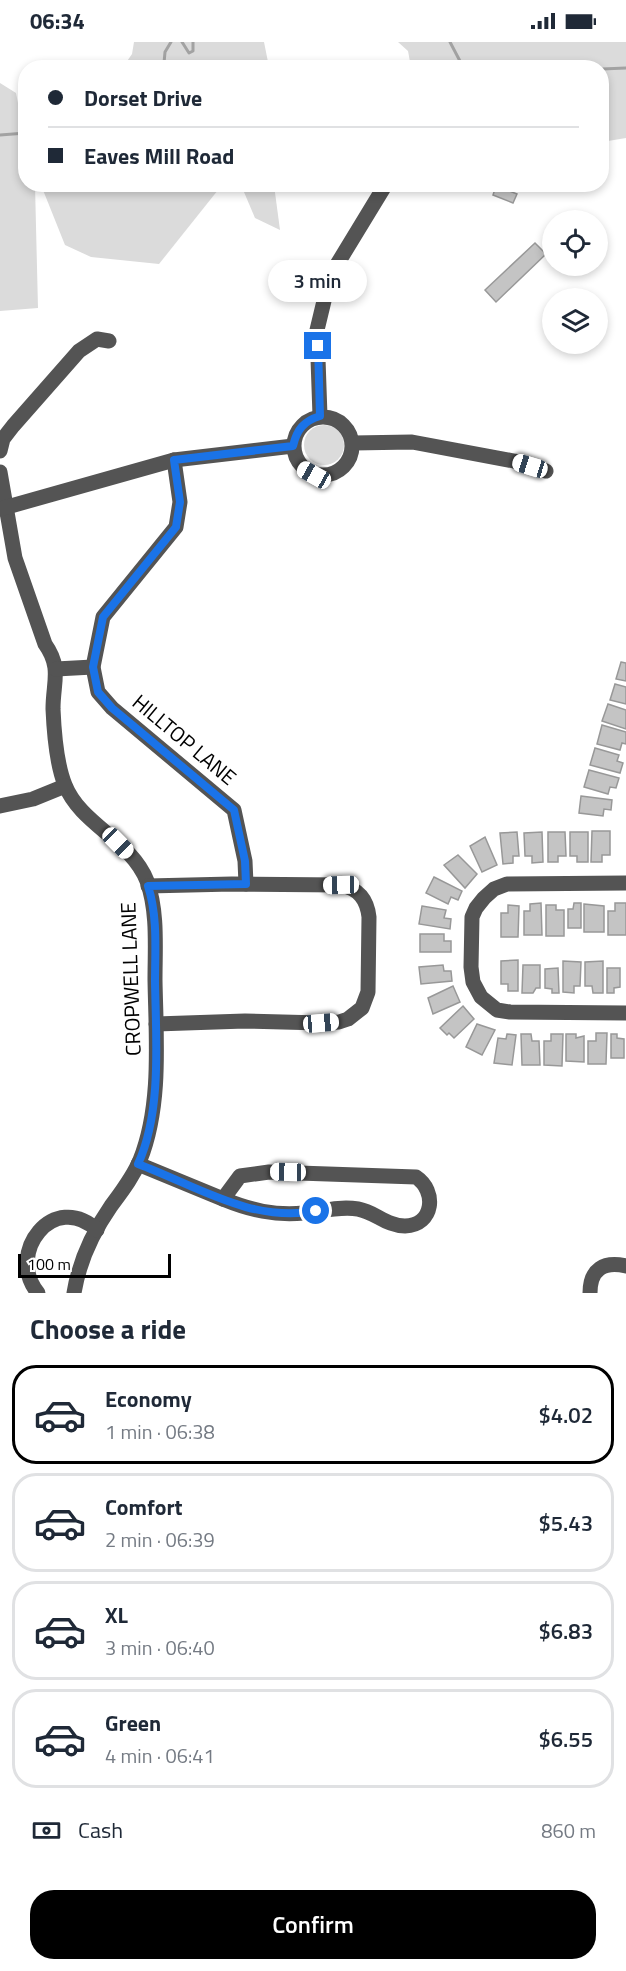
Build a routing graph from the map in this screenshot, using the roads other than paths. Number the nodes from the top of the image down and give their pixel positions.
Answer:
1 (381, 192) edge
2 (109, 341) dead end
3 (320, 416) junction
4 (353, 443) junction
5 (293, 446) junction
6 (0, 451) edge
7 (174, 460) junction
8 (546, 471) dead end
9 (0, 472) edge
10 (2, 509) edge
11 (93, 667) junction
12 (56, 669) junction
13 (65, 786) junction
14 (0, 806) edge
15 (626, 883) edge
16 (246, 884) junction
17 (148, 886) junction
18 (626, 1013) edge
19 (156, 1024) junction
20 (138, 1164) junction
21 (223, 1199) junction
22 (97, 1230) junction
23 (626, 1266) edge
24 (38, 1293) edge
25 (74, 1293) edge
26 (590, 1293) edge

1 - 3 street
2 - 6 street
3 - 4 street
3 - 5 street
4 - 5 street
4 - 8 street
5 - 7 street
7 - 10 street
7 - 11 street, HILLTOP LANE
9 - 10 street, CROPWELL LANE
10 - 12 street, CROPWELL LANE
11 - 12 street
11 - 16 street, HILLTOP LANE
12 - 13 street, CROPWELL LANE
13 - 14 street
13 - 17 street, CROPWELL LANE
15 - 18 street
16 - 17 street
16 - 19 street
17 - 19 street, CROPWELL LANE
19 - 20 street, CROPWELL LANE
20 - 21 street
20 - 22 street, CROPWELL LANE
21 - 21 street
22 - 24 street
22 - 25 street, CROPWELL LANE
23 - 26 street

